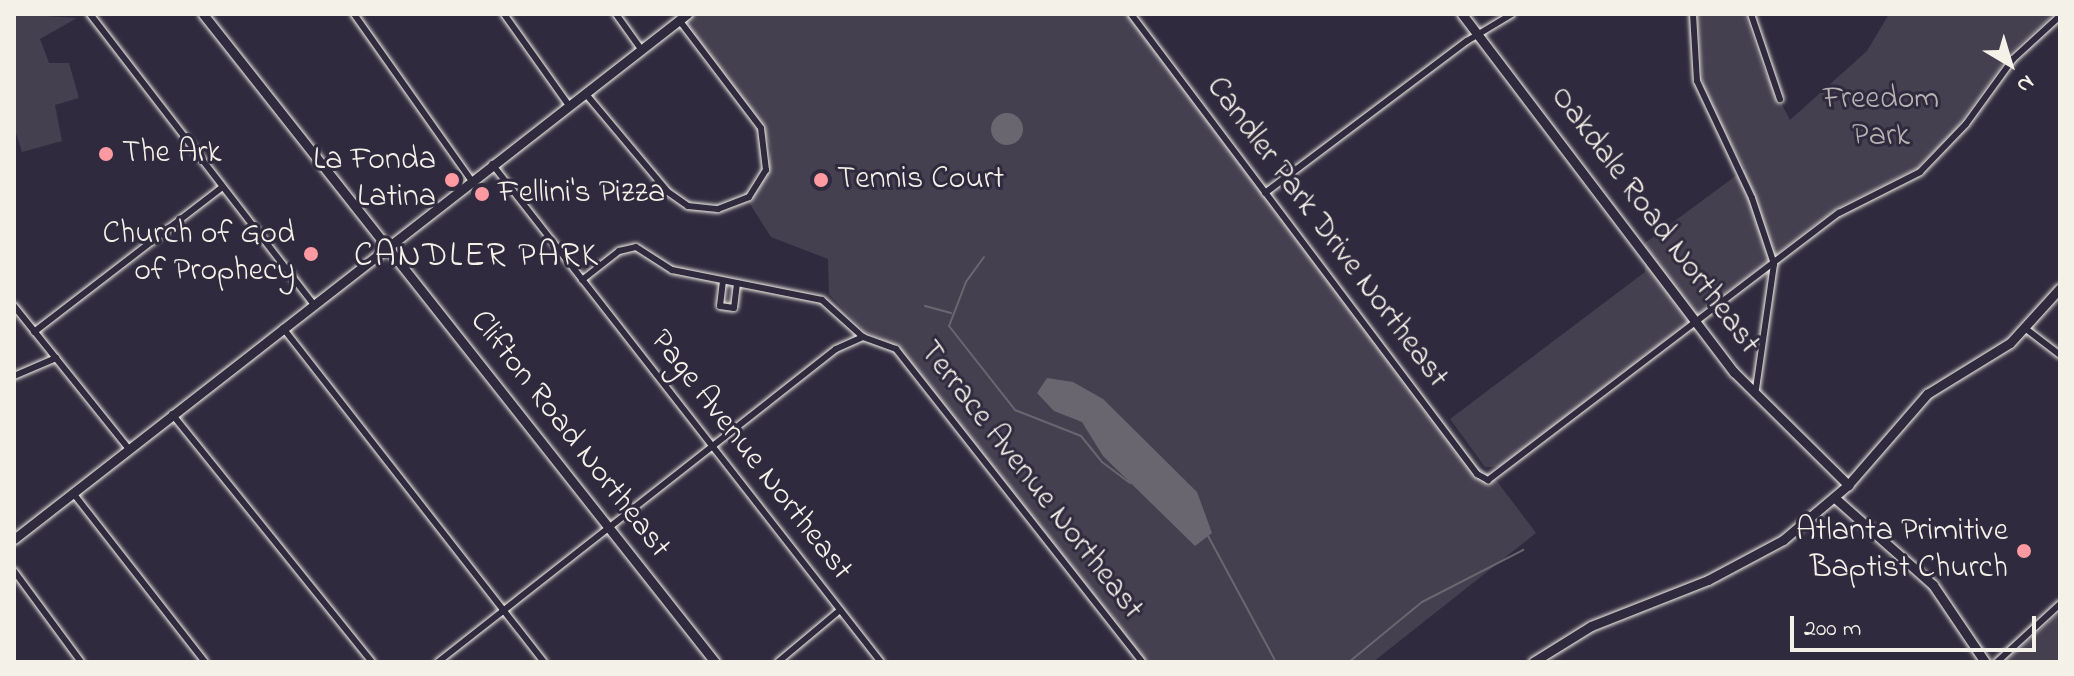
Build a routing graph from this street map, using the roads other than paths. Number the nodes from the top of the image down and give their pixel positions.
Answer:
1 (90, 14) edge
2 (203, 14) edge
3 (354, 14) edge
4 (504, 14) edge
5 (616, 14) edge
6 (1462, 14) edge
7 (1512, 14) edge
8 (1693, 14) edge
9 (1751, 14) edge
10 (1134, 15) edge
11 (2060, 16) edge
12 (683, 17) edge
13 (1479, 36) junction
14 (641, 49) junction
15 (584, 92) junction
16 (1780, 99) dead end
17 (568, 104) junction
18 (492, 164) junction
19 (471, 180) junction
20 (221, 188) junction
21 (1265, 193) junction
22 (388, 247) junction
23 (1774, 264) junction
24 (582, 280) junction
25 (723, 281) junction
26 (737, 283) junction
27 (2060, 288) edge
28 (314, 305) junction
29 (14, 306) edge
30 (1697, 322) junction
31 (283, 328) junction
32 (2026, 329) junction
33 (34, 332) junction
34 (863, 337) junction
35 (2060, 355) edge
36 (56, 358) junction
37 (14, 376) edge
38 (1756, 389) junction
39 (172, 414) junction
40 (711, 447) junction
41 (128, 448) junction
42 (1848, 485) junction
43 (73, 493) junction
44 (1835, 498) junction
45 (610, 529) junction
46 (14, 539) edge
47 (14, 571) edge
48 (2060, 604) edge
49 (504, 610) junction
50 (840, 610) junction
51 (81, 662) edge
52 (205, 662) edge
53 (372, 662) edge
54 (438, 662) edge
55 (544, 662) edge
56 (715, 662) edge
57 (778, 662) edge
58 (881, 662) edge
59 (1142, 662) edge
60 (1533, 662) edge
61 (1985, 662) edge
62 (1997, 662) edge

1 - 20 street
2 - 22 street, Clifton Road Northeast
3 - 19 street
4 - 17 street
5 - 14 street
6 - 13 street, Oakdale Road Northeast
7 - 13 street
8 - 23 street
9 - 16 street
10 - 21 street, Candler Park Drive Northeast
11 - 23 street
12 - 14 street
12 - 15 street
13 - 21 street
13 - 30 street, Oakdale Road Northeast
14 - 15 street
15 - 17 street
17 - 18 street
18 - 19 street
18 - 24 street, Page Avenue Northeast
19 - 22 street
20 - 28 street
20 - 33 street
21 - 30 street, Candler Park Drive Northeast
22 - 28 street
22 - 45 street, Clifton Road Northeast
23 - 30 street
23 - 38 street
24 - 25 street
24 - 40 street, Page Avenue Northeast
25 - 26 street
25 - 26 street
26 - 34 street
27 - 32 street
28 - 31 street
29 - 33 street
30 - 38 street, Oakdale Road Northeast
31 - 39 street
31 - 49 street
32 - 35 street
32 - 42 street
33 - 36 street
34 - 40 street
34 - 59 street, Terrace Avenue Northeast
36 - 37 street
36 - 41 street
38 - 42 street, Oakdale Road Northeast
39 - 41 street
39 - 53 street
40 - 45 street
40 - 50 street, Page Avenue Northeast
41 - 43 street
42 - 44 street
43 - 46 street
43 - 52 street
44 - 60 street
44 - 61 street
45 - 49 street
45 - 56 street, Clifton Road Northeast
47 - 51 street
48 - 62 street
49 - 54 street
49 - 55 street
50 - 57 street
50 - 58 street, Page Avenue Northeast

